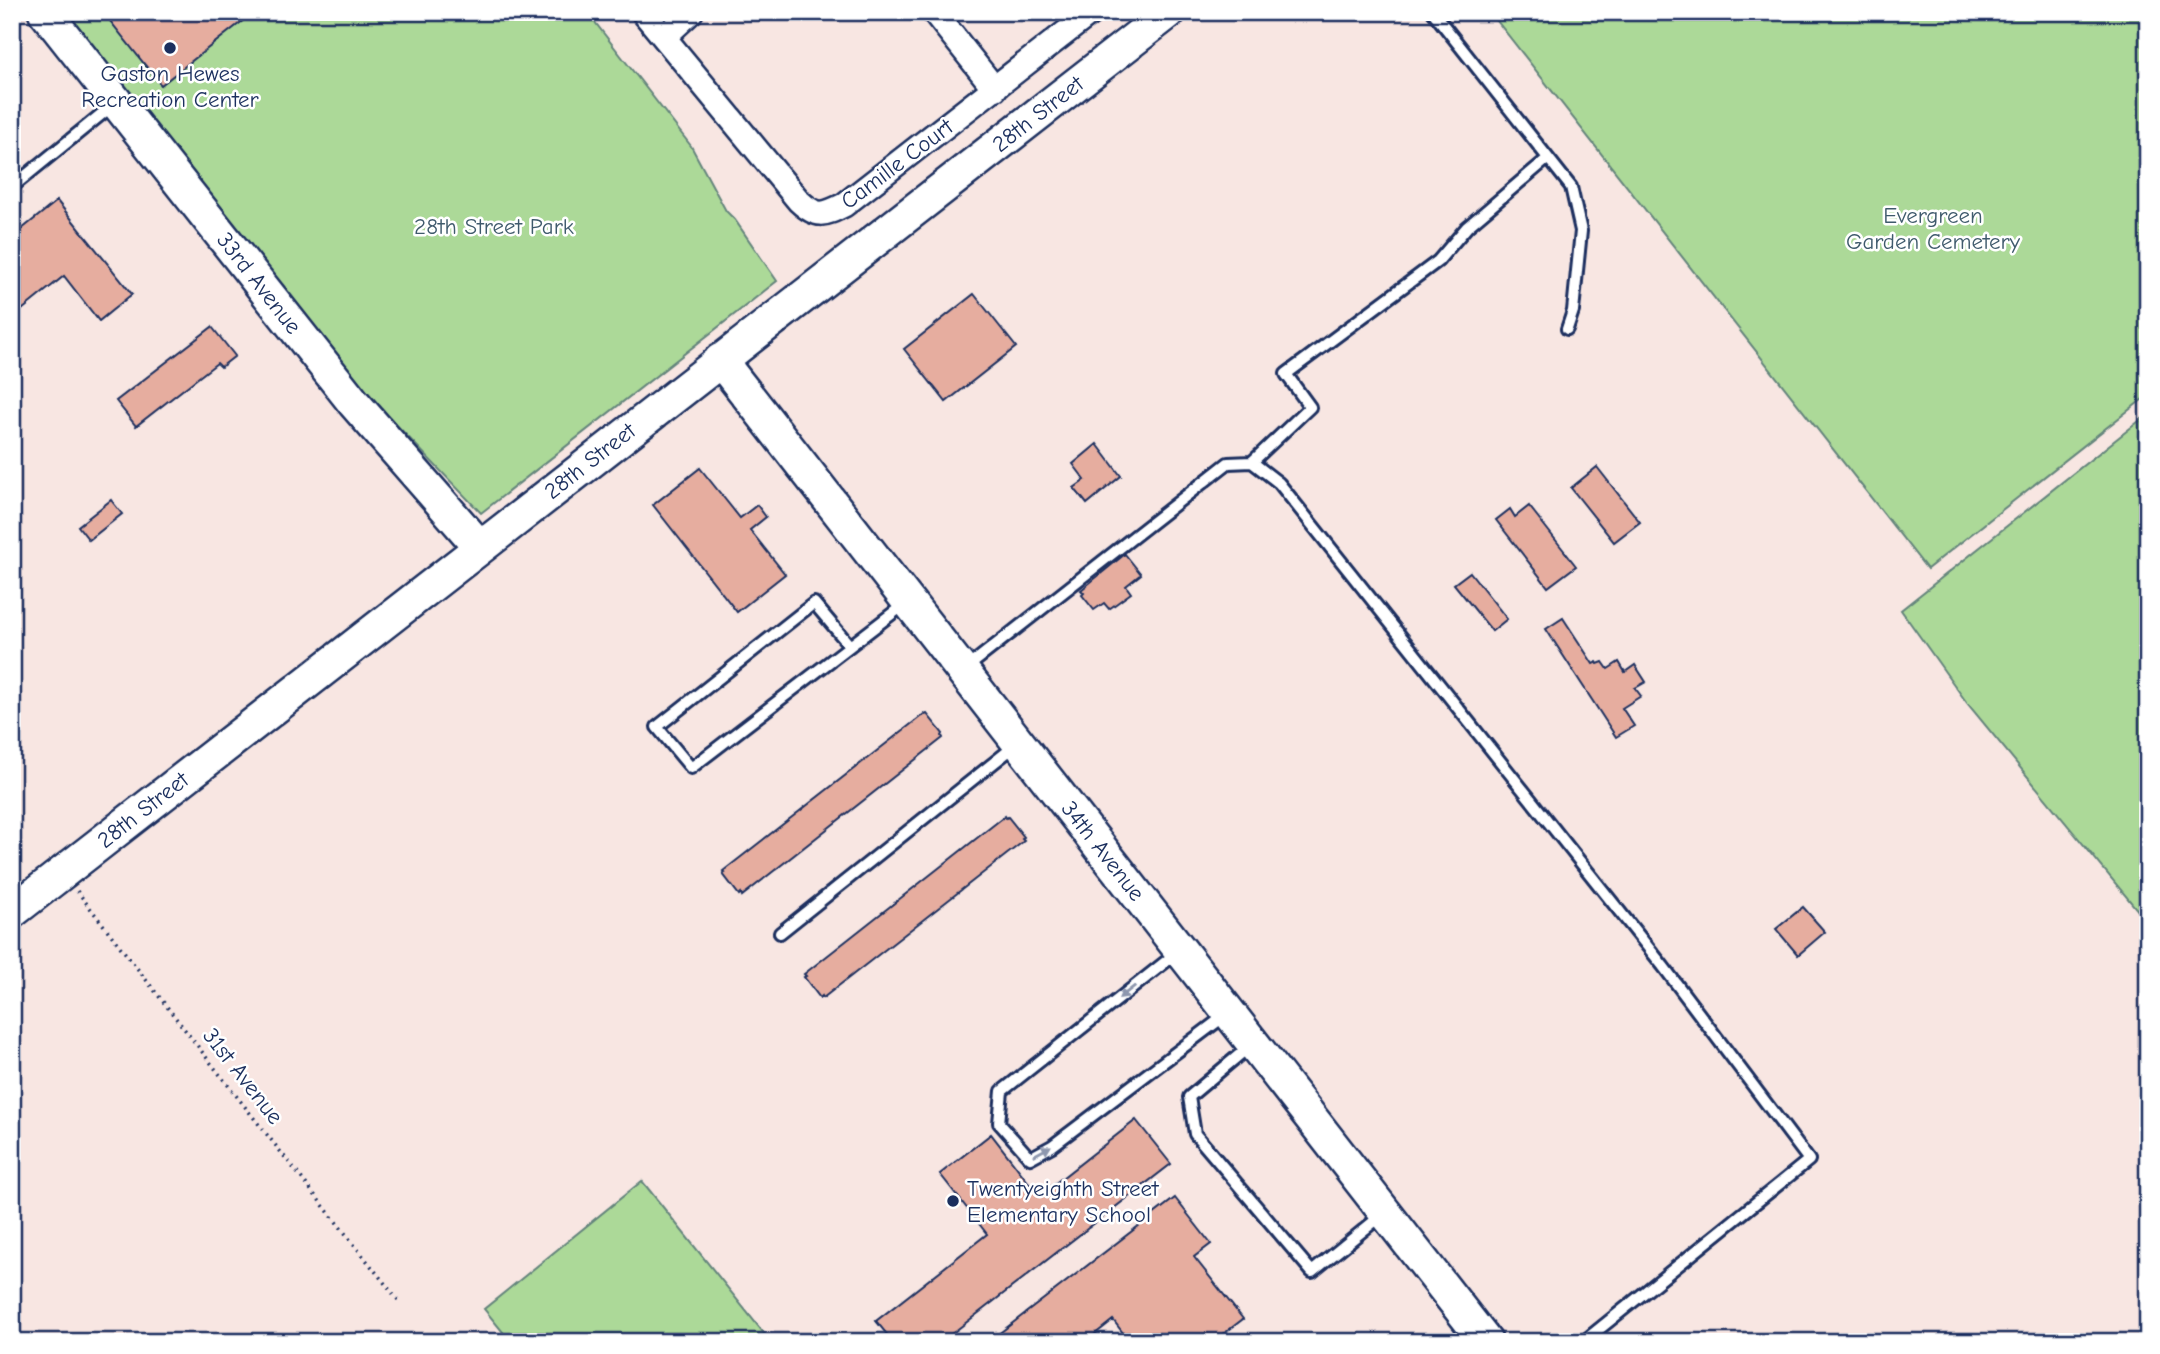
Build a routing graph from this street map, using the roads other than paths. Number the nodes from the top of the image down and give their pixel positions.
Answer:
1 (45, 12) edge
2 (643, 12) edge
3 (691, 12) edge
4 (934, 12) edge
5 (1091, 12) edge
6 (1169, 12) edge
7 (1433, 12) edge
8 (664, 37) junction
9 (995, 89) junction
10 (116, 103) junction
11 (1547, 159) junction
12 (12, 187) edge
13 (1566, 329) dead end
14 (720, 360) junction
15 (1252, 462) junction
16 (480, 547) junction
17 (908, 601) junction
18 (850, 646) junction
19 (963, 671) junction
20 (1019, 743) junction
21 (12, 912) edge
22 (780, 933) dead end
23 (1181, 950) junction
24 (1229, 1013) junction
25 (1253, 1043) junction
26 (1385, 1213) junction
27 (1486, 1342) edge
28 (1583, 1342) edge

1 - 10 street, 33rd Avenue
2 - 8 street, Camille Court
3 - 8 street
4 - 9 street
5 - 9 street, Camille Court
6 - 14 street, 28th Street
7 - 11 lane
8 - 9 street, Camille Court
10 - 12 lane
10 - 16 street, 33rd Avenue
11 - 13 lane
11 - 15 lane
14 - 16 street, 28th Street
14 - 17 street, 34th Avenue
15 - 19 lane
15 - 28 lane
16 - 21 street, 28th Street
17 - 18 lane
17 - 19 street, 34th Avenue
18 - 18 lane
19 - 20 street, 34th Avenue
20 - 22 lane
20 - 23 street, 34th Avenue
23 - 24 street, 34th Avenue
23 -> 24 lane
24 - 25 street, 34th Avenue
25 - 26 street, 34th Avenue
25 - 26 lane
26 - 27 street, 34th Avenue

